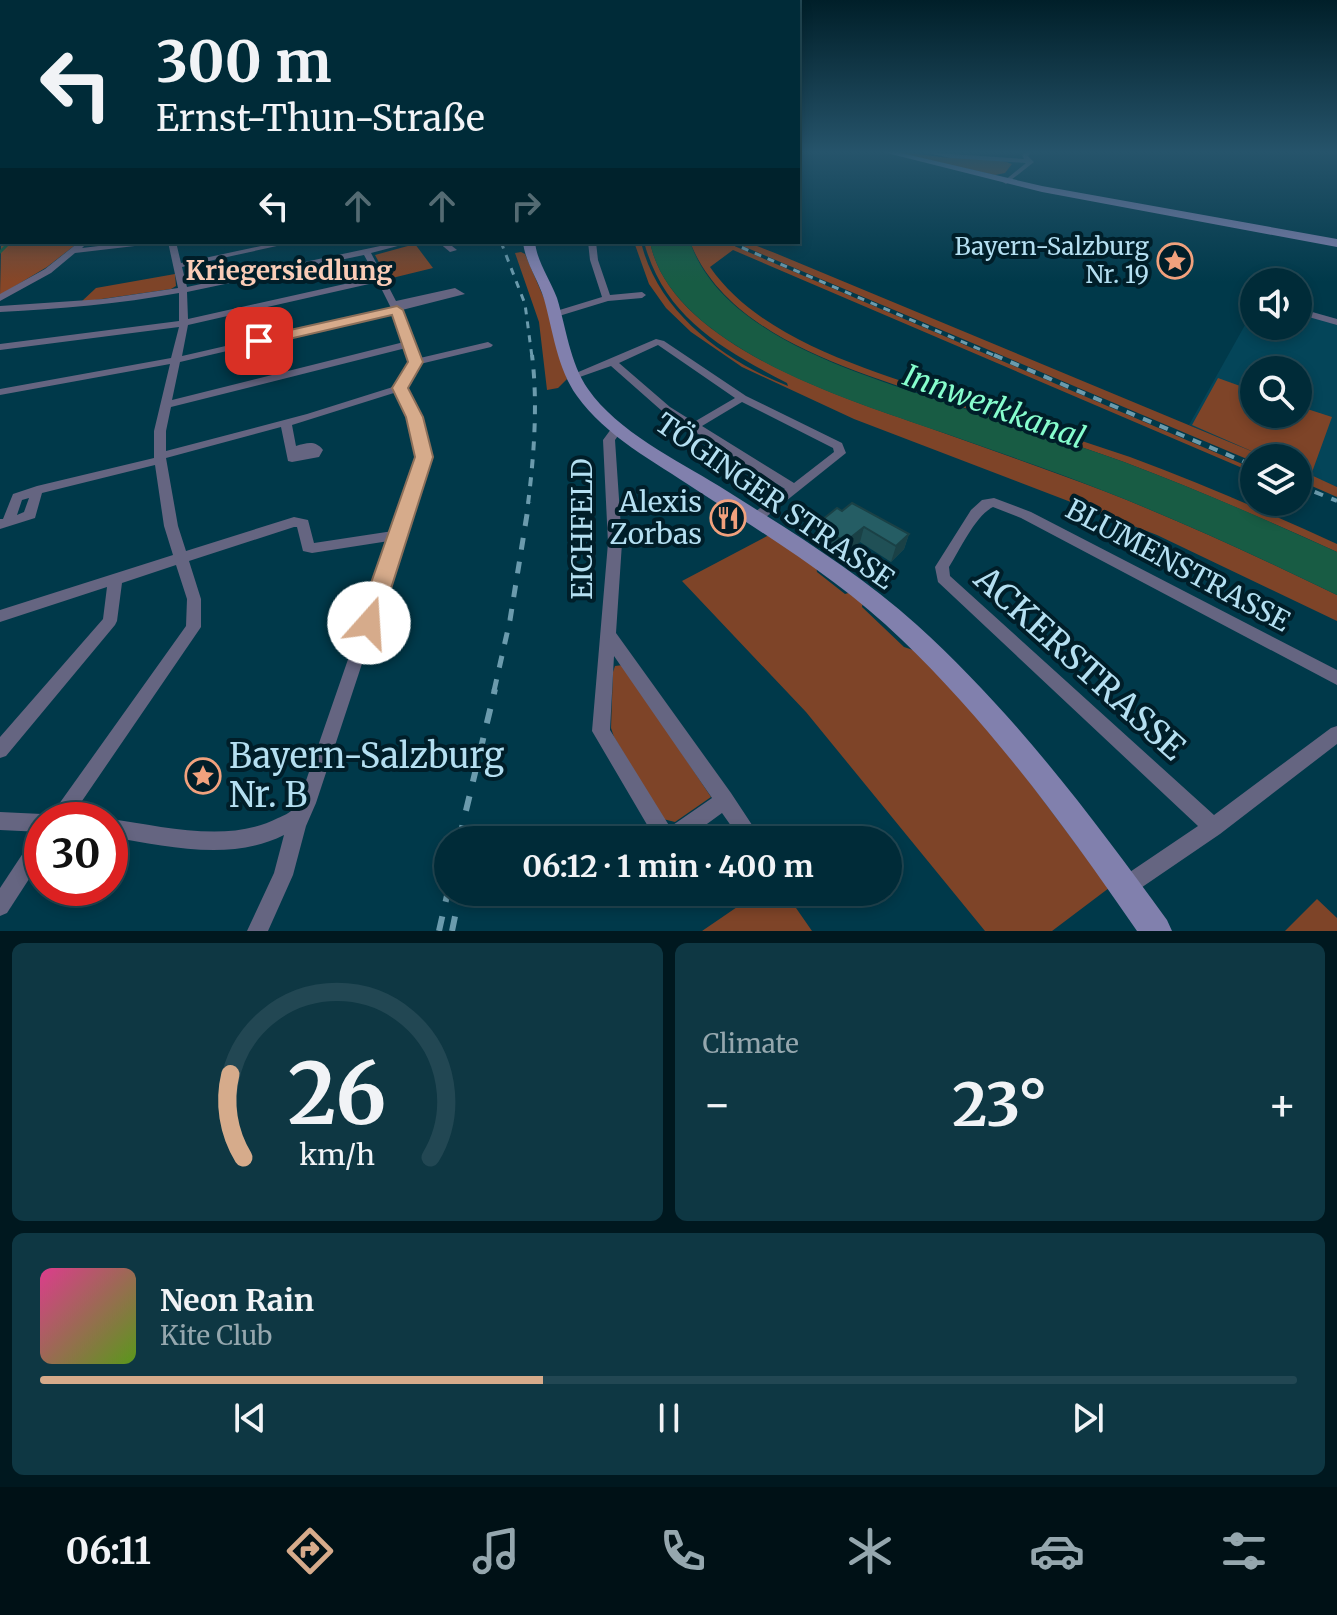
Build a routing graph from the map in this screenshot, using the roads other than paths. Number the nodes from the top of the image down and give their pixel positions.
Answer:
1 (1077, 195) edge
2 (1337, 243) edge
3 (82, 244) edge
4 (135, 244) edge
5 (172, 244) edge
6 (282, 244) edge
7 (399, 244) edge
8 (445, 244) edge
9 (529, 244) edge
10 (592, 244) edge
11 (453, 250) dead end
12 (74, 251) junction
13 (366, 251) junction
14 (177, 266) junction
15 (380, 279) junction
16 (183, 290) junction
17 (642, 295) dead end
18 (0, 298) edge
19 (607, 298) junction
20 (395, 307) junction
21 (0, 309) edge
22 (556, 314) junction
23 (1312, 315) edge
24 (1337, 322) edge
25 (184, 323) junction
26 (409, 344) junction
27 (488, 345) dead end
28 (0, 347) edge
29 (177, 360) junction
30 (415, 362) junction
31 (613, 363) junction
32 (574, 376) junction
33 (400, 388) junction
34 (0, 392) edge
35 (742, 398) junction
36 (166, 405) junction
37 (286, 423) junction
38 (618, 427) junction
39 (693, 427) junction
40 (291, 451) dead end
41 (160, 458) junction
42 (793, 488) junction
43 (37, 490) junction
44 (994, 502) joint
45 (756, 518) junction
46 (4, 523) edge
47 (398, 535) junction
48 (181, 557) junction
49 (115, 579) junction
50 (0, 616) edge
51 (608, 634) junction
52 (1337, 678) edge
53 (1337, 734) edge
54 (0, 750) edge
55 (725, 799) junction
56 (71, 802) edge
57 (296, 819) junction
58 (0, 821) edge
59 (24, 822) edge
60 (659, 826) edge
61 (687, 826) edge
62 (743, 826) edge
63 (1213, 827) junction
64 (128, 830) edge
65 (24, 869) edge
66 (1125, 887) junction
67 (0, 906) edge
68 (257, 931) edge
69 (1156, 931) edge

1 - 2 street
3 - 12 street
4 - 12 street
5 - 14 street
6 - 14 street
7 - 13 street
8 - 11 street
9 - 22 street, TÖGINGER STRASSE
10 - 19 street
12 - 18 street
13 - 15 street
13 - 16 street
14 - 16 street
15 - 20 street
15 - 25 street
16 - 21 street
16 - 25 street
17 - 19 street
19 - 22 street
20 - 20 street
20 - 26 street
20 - 29 street
22 - 32 street, TÖGINGER STRASSE
23 - 24 street
25 - 28 street
25 - 29 street
26 - 30 street
26 - 36 street
27 - 30 street
29 - 34 street
29 - 36 street
30 - 33 street
31 - 32 street
31 - 35 street
31 - 39 street
32 - 38 street, TÖGINGER STRASSE
33 - 37 street
33 - 47 street
35 - 39 street
35 - 42 street
36 - 41 street
37 - 40 street
37 - 41 street
38 - 45 street, TÖGINGER STRASSE
38 - 51 street, EICHFELD
39 - 42 street
41 - 43 street
41 - 48 street
42 - 45 street
43 - 46 street
43 - 46 street
44 - 52 street, BLUMENSTRASSE
44 - 63 street, ACKERSTRASSE
45 - 66 street, TÖGINGER STRASSE
47 - 48 street
47 - 57 street
48 - 49 street
48 - 56 street
49 - 50 street
49 - 54 street
51 - 55 street, EICHFELD
51 - 60 street, EICHFELD
53 - 63 street
55 - 61 street, EICHFELD
55 - 62 street, EICHFELD
57 - 64 street
57 - 68 street
58 - 59 street
63 - 66 street
65 - 67 street
66 - 69 street, TÖGINGER STRASSE

